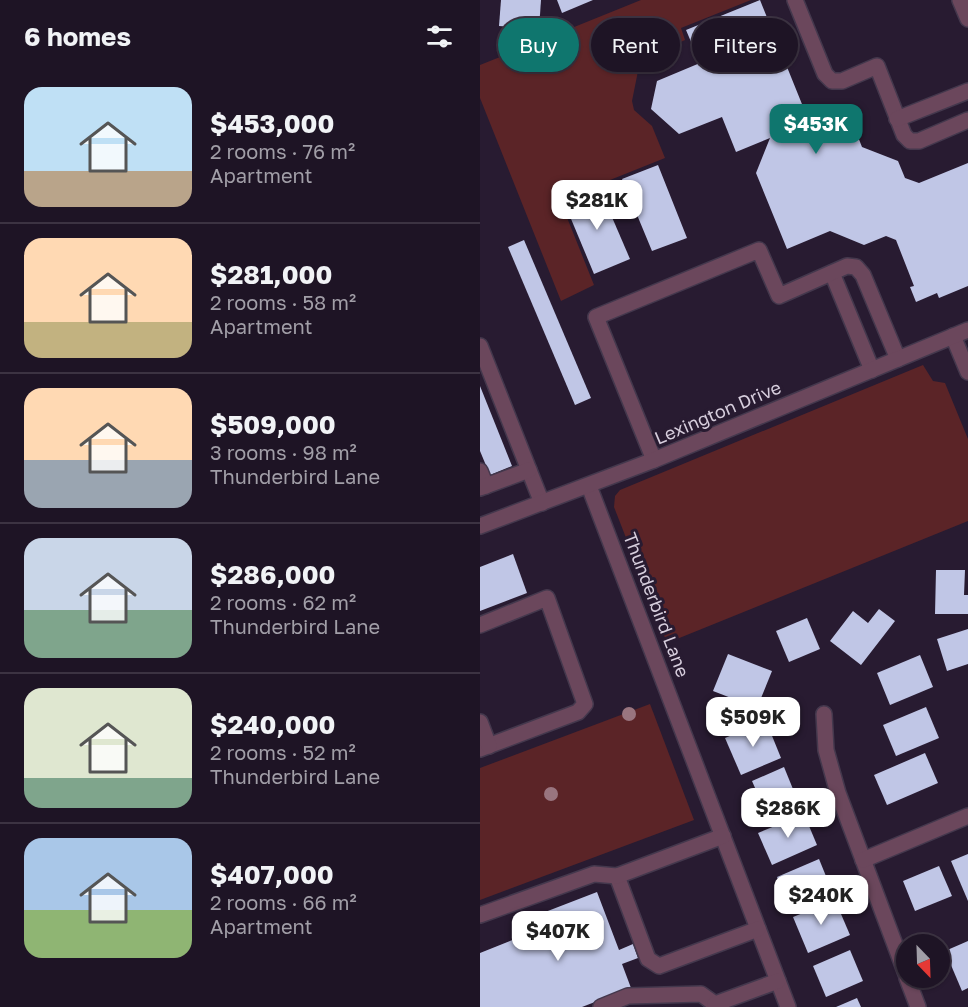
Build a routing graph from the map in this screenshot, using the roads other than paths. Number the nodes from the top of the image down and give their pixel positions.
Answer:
1 (795, 0) edge
2 (960, 0) edge
3 (968, 19) edge
4 (968, 91) edge
5 (897, 119) junction
6 (968, 120) edge
7 (832, 273) junction
8 (968, 330) edge
9 (953, 336) junction
10 (480, 346) edge
11 (898, 359) junction
12 (872, 370) junction
13 (968, 372) edge
14 (654, 460) junction
15 (529, 470) junction
16 (480, 471) edge
17 (589, 486) junction
18 (483, 487) edge
19 (542, 503) junction
20 (480, 526) edge
21 (480, 625) edge
22 (824, 714) dead end
23 (480, 722) edge
24 (484, 747) edge
25 (968, 816) edge
26 (723, 836) junction
27 (863, 860) junction
28 (617, 876) junction
29 (480, 915) edge
30 (758, 929) junction
31 (896, 947) edge
32 (778, 981) junction
33 (911, 988) edge
34 (716, 1006) edge
35 (601, 1007) edge
36 (788, 1007) edge
37 (918, 1007) edge

1 - 5 street
2 - 3 street
4 - 5 street
5 - 6 street
7 - 11 street
7 - 12 street
7 - 14 street
8 - 9 street, Lexington Drive
9 - 11 street, Lexington Drive
9 - 13 street
10 - 15 street
11 - 12 street, Lexington Drive
12 - 14 street, Lexington Drive
14 - 17 street, Lexington Drive
15 - 18 street
15 - 19 street
16 - 18 street
17 - 19 street, Lexington Drive
17 - 26 street, Thunderbird Lane
19 - 20 street, Lexington Drive
21 - 24 street
22 - 27 street
23 - 24 street
25 - 27 street
26 - 28 street
26 - 30 street, Thunderbird Lane
27 - 31 street
28 - 29 street
28 - 30 street
30 - 32 street, Thunderbird Lane
32 - 34 street
32 - 36 street, Thunderbird Lane
33 - 37 street
34 - 35 street

